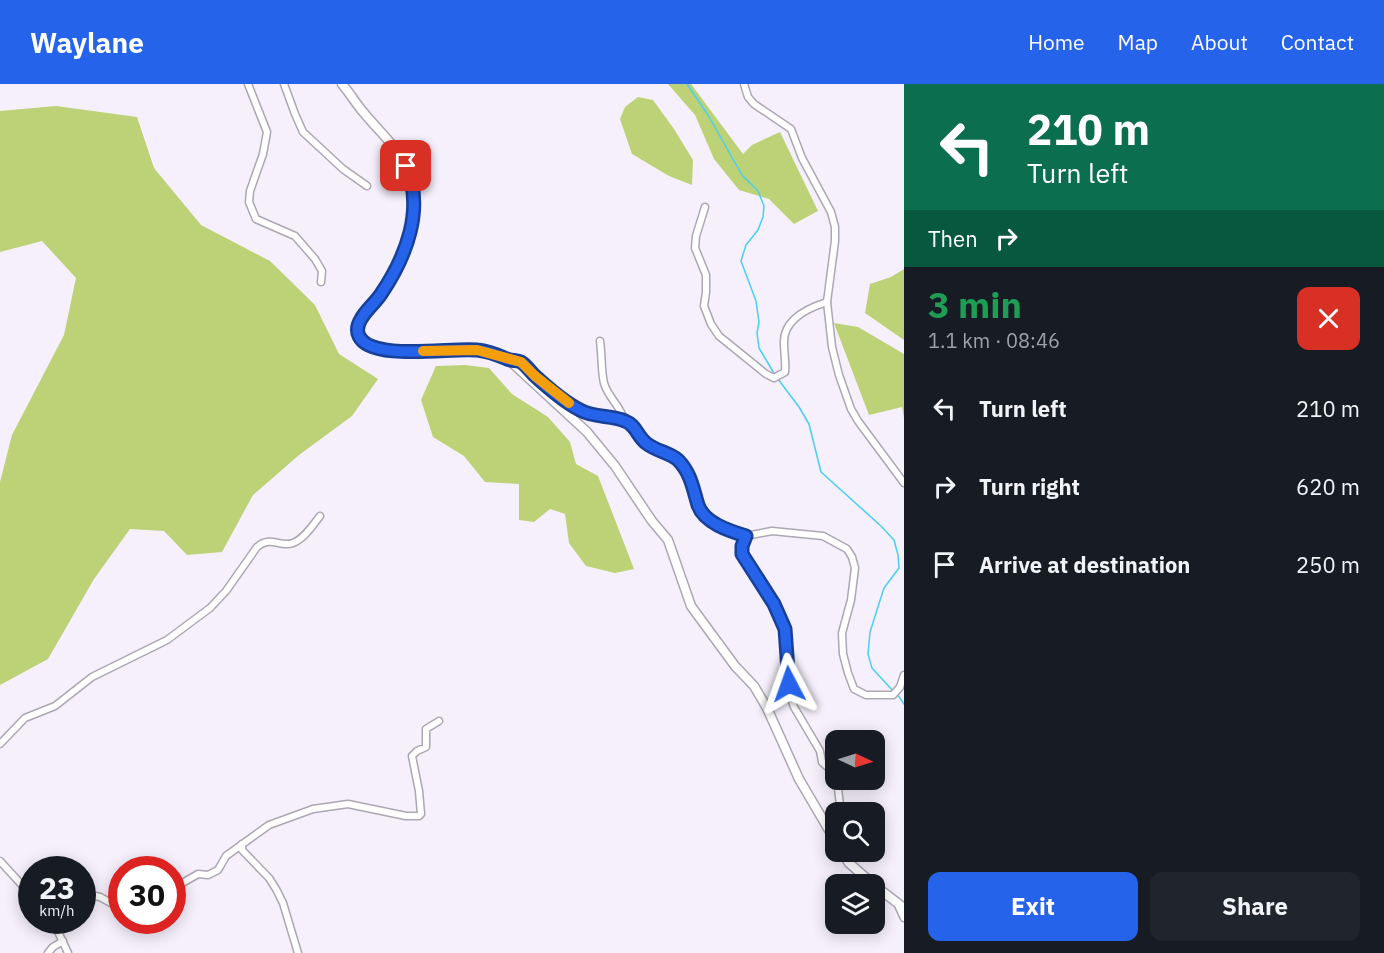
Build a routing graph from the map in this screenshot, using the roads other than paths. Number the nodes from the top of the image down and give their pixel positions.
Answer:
1 (248, 84) edge
2 (284, 84) edge
3 (342, 84) edge
4 (744, 84) edge
5 (366, 186) dead end
6 (705, 207) dead end
7 (321, 282) dead end
8 (827, 302) junction
9 (600, 341) dead end
10 (509, 360) junction
11 (624, 420) junction
12 (904, 483) edge
13 (320, 516) dead end
14 (746, 536) junction
15 (904, 675) edge
16 (440, 721) dead end
17 (0, 744) edge
18 (825, 765) edge
19 (825, 823) edge
20 (242, 844) junction
21 (0, 861) edge
22 (848, 862) edge
23 (862, 874) edge
24 (18, 881) edge
25 (186, 881) edge
26 (885, 894) edge
27 (901, 906) edge
28 (904, 918) edge
29 (60, 934) edge
30 (63, 941) junction
31 (48, 953) edge
32 (68, 953) edge
33 (298, 953) edge

1 - 7 street
2 - 5 street
3 - 10 main road
4 - 8 street
6 - 8 street
8 - 12 street
9 - 11 street
10 - 11 street
10 - 19 main road
11 - 14 street
13 - 17 street
14 - 15 street
14 - 18 street
16 - 20 street
20 - 25 street
20 - 33 street
21 - 24 street
22 - 23 main road
26 - 27 main road
27 - 28 street
29 - 30 street
30 - 31 street
30 - 32 street

